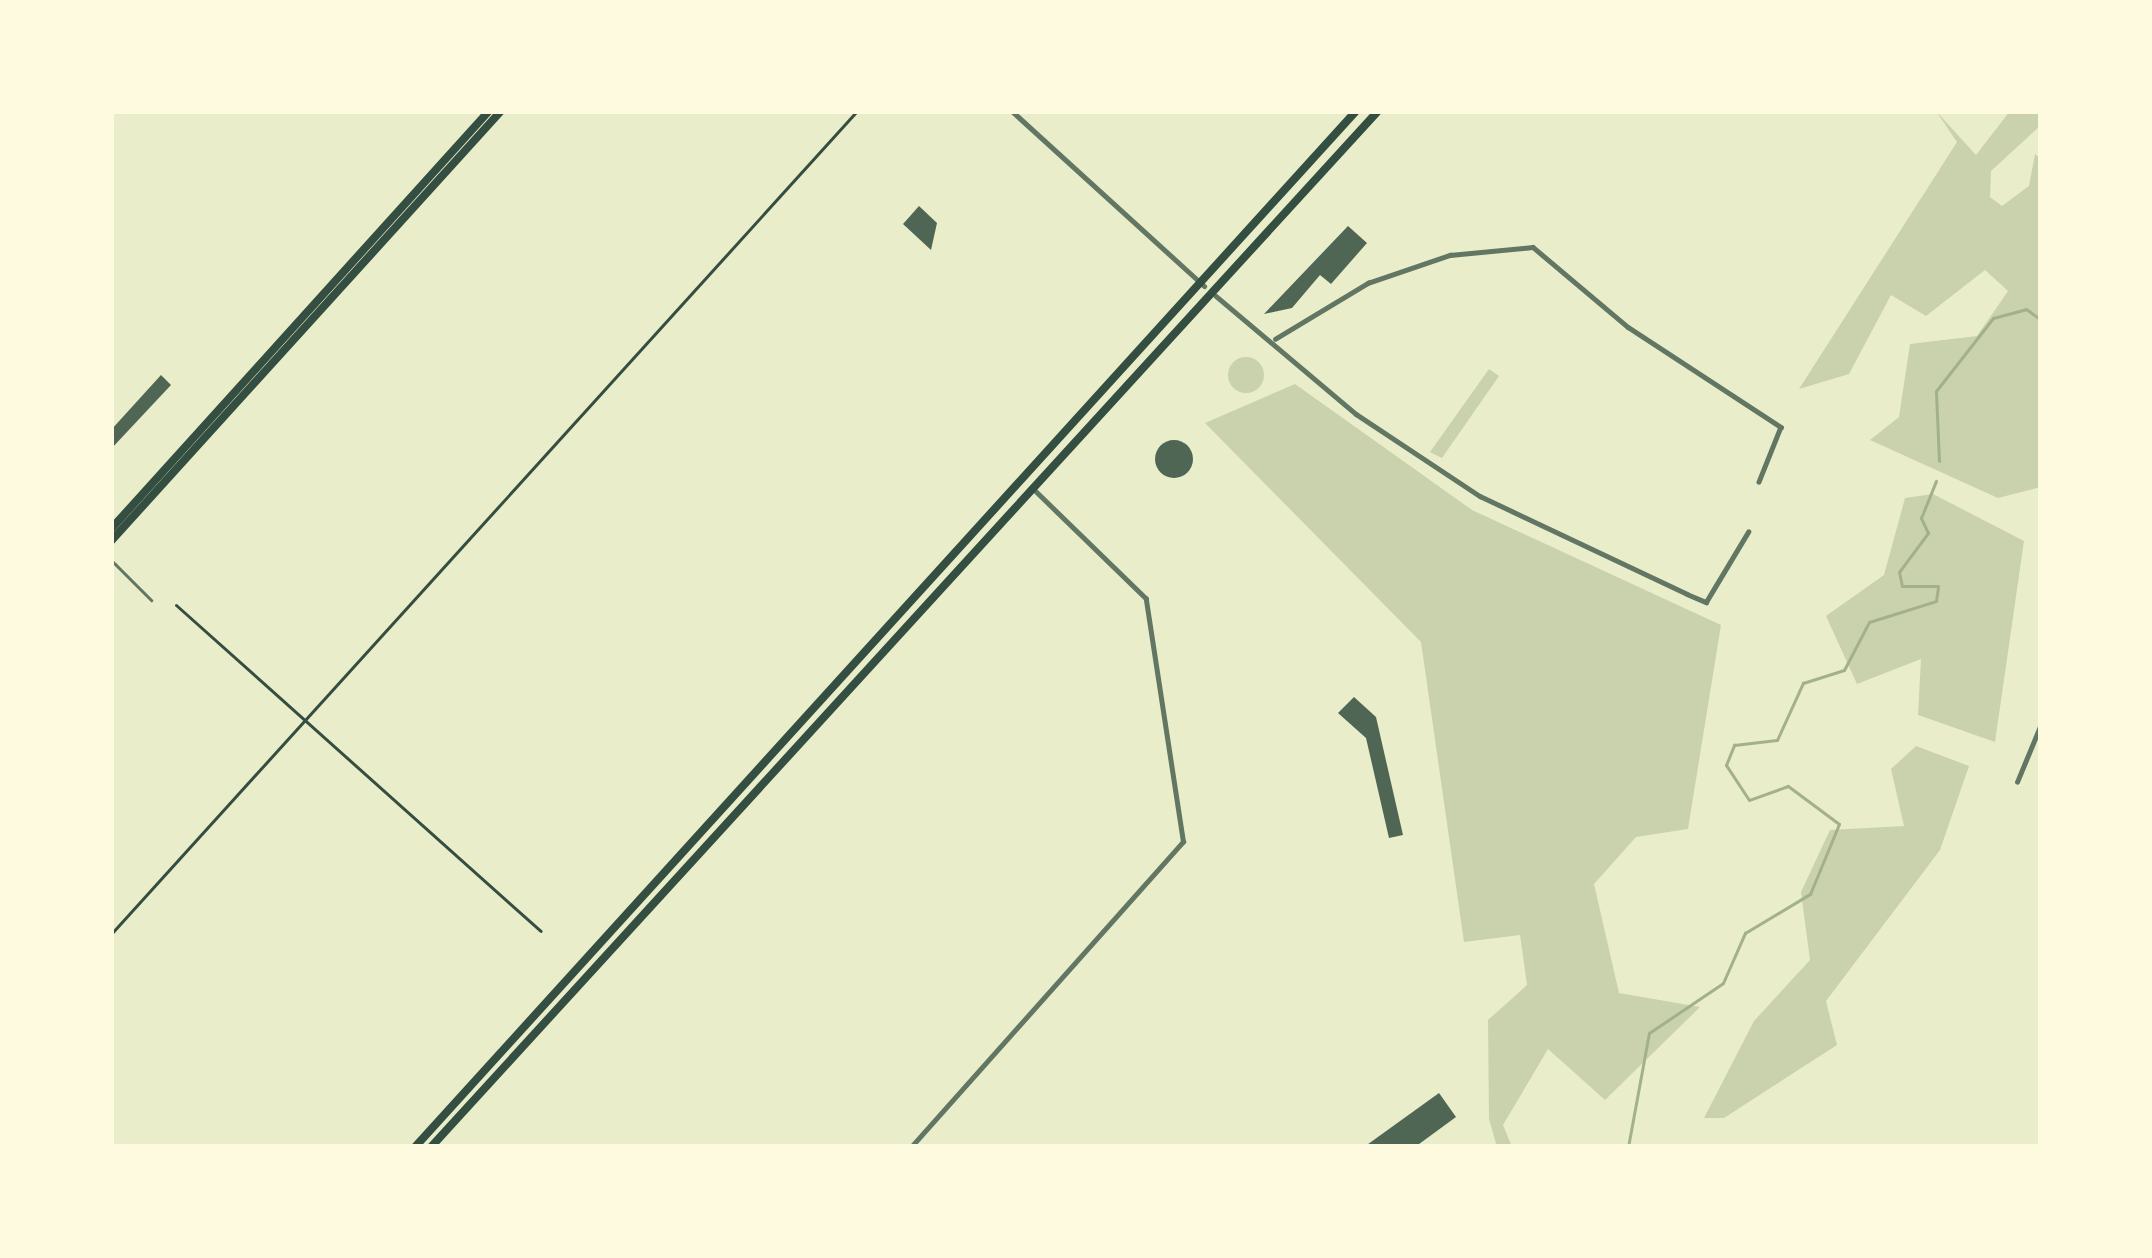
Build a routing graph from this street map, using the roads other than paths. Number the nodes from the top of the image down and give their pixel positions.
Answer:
1 (489, 111) edge
2 (501, 111) edge
3 (1012, 111) edge
4 (1356, 111) edge
5 (1378, 111) edge
6 (485, 123) junction
7 (1204, 286) junction
8 (1216, 296) junction
9 (1275, 338) junction
10 (257, 375) junction
11 (1760, 482) dead end
12 (1036, 491) junction
13 (111, 529) edge
14 (1748, 532) dead end
15 (111, 542) edge
16 (111, 560) edge
17 (152, 600) dead end
18 (2041, 724) edge
19 (781, 748) junction
20 (791, 756) junction
21 (2018, 782) dead end
22 (415, 1147) edge
23 (431, 1147) edge
24 (911, 1147) edge

1 - 6 main road
2 - 6 main road
3 - 7 street
4 - 7 main road
5 - 8 main road
6 - 10 main road
7 - 8 main road
7 - 19 main road
8 - 9 street
8 - 12 main road
9 - 11 street
9 - 14 street
10 - 13 main road
10 - 15 main road
12 - 20 main road
12 - 24 street
16 - 17 lane
18 - 21 street
19 - 20 main road
19 - 22 main road
20 - 23 main road

